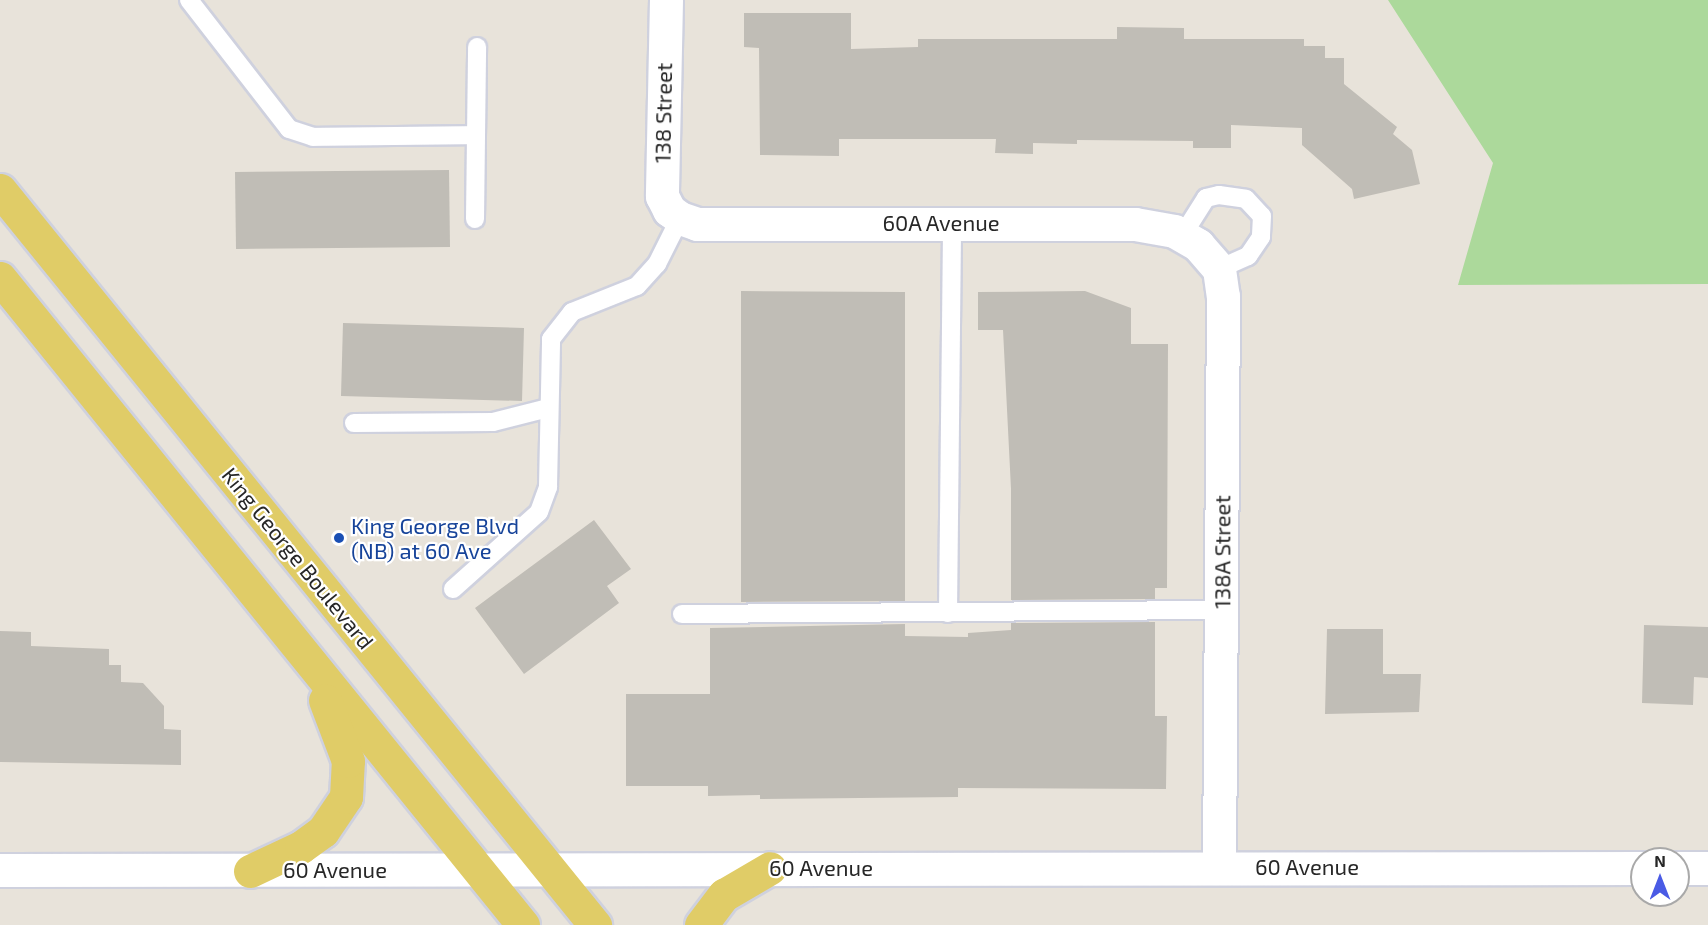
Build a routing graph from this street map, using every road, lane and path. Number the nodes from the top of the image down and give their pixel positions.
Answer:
1 (189, 0) edge
2 (666, 0) edge
3 (477, 47) dead end
4 (476, 135) junction
5 (0, 190) edge
6 (680, 218) junction
7 (474, 219) dead end
8 (952, 223) junction
9 (1200, 250) joint
10 (0, 278) edge
11 (548, 408) junction
12 (354, 423) dead end
13 (453, 589) dead end
14 (1221, 610) junction
15 (948, 613) junction
16 (682, 614) dead end
17 (313, 670) junction
18 (1219, 867) junction
19 (770, 868) junction
20 (1630, 868) edge
21 (1690, 868) edge
22 (1708, 868) edge
23 (550, 869) junction
24 (0, 870) edge
25 (477, 870) junction
26 (250, 871) junction
27 (522, 925) edge
28 (596, 925) edge
29 (701, 925) edge

1 - 4 lane
2 - 6 street, 138 Street
3 - 4 lane
4 - 7 lane
5 - 23 main road, King George Boulevard
6 - 8 street, 60A Avenue
6 - 11 lane
8 - 9 street, 60A Avenue
8 - 15 lane
9 - 14 street, 138A Street
10 - 17 main road
11 - 12 lane
11 - 13 lane
14 - 15 lane
14 - 18 street, 138A Street
15 - 16 lane
17 - 25 main road
17 - 26 main road
18 - 19 street, 60 Avenue
18 - 20 street, 60 Avenue
19 - 23 street, 60 Avenue
19 - 29 main road
21 - 22 street
23 - 25 street, 60 Avenue
23 - 28 main road, King George Boulevard
24 - 26 street, 60 Avenue
25 - 26 street, 60 Avenue
25 - 27 main road

